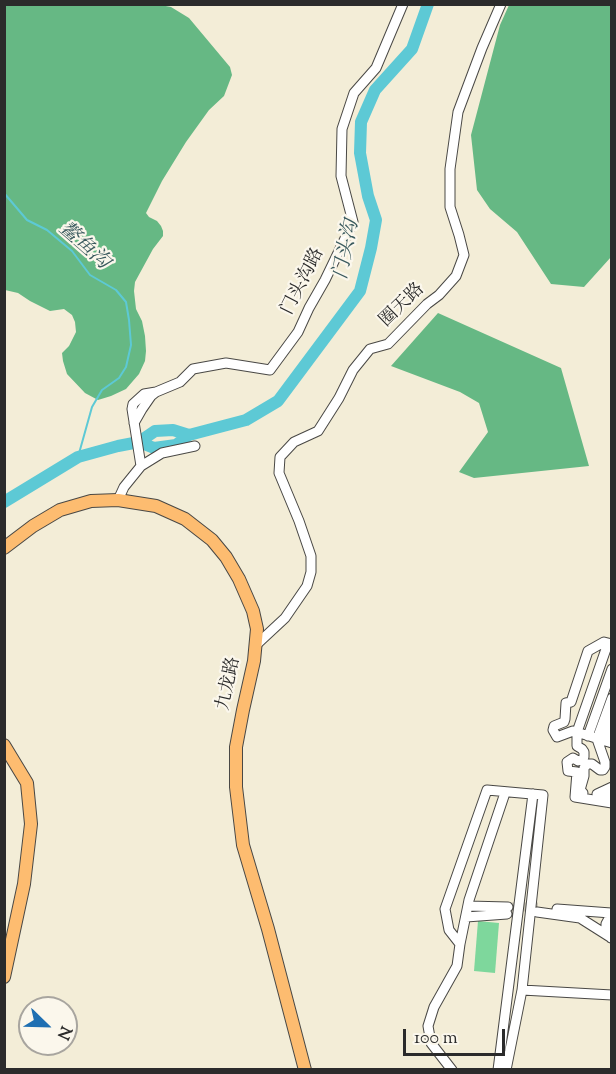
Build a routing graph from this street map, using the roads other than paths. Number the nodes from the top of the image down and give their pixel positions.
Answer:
1 (403, 4) edge
2 (501, 4) edge
3 (195, 446) dead end
4 (141, 465) junction
5 (118, 500) junction
6 (4, 548) edge
7 (256, 645) junction
8 (606, 648) edge
9 (612, 669) edge
10 (612, 698) edge
11 (612, 718) edge
12 (577, 732) junction
13 (603, 738) edge
14 (4, 745) edge
15 (612, 752) edge
16 (612, 787) edge
17 (505, 793) junction
18 (533, 794) junction
19 (597, 794) junction
20 (612, 797) edge
21 (612, 802) edge
22 (468, 906) junction
23 (611, 913) edge
24 (466, 917) junction
25 (611, 938) edge
26 (460, 944) junction
27 (4, 977) edge
28 (522, 990) junction
29 (612, 995) edge
30 (305, 1070) edge
31 (452, 1070) edge
32 (498, 1070) edge
33 (507, 1070) edge

1 - 4 street, 门头沟路
2 - 7 street, 圈天路
3 - 4 street
4 - 5 street
5 - 6 main road, 九龙路
5 - 7 main road, 九龙路
7 - 30 main road, 九龙路
8 - 12 street
8 - 12 street
9 - 13 street
10 - 13 street
11 - 13 street
12 - 13 street
12 - 21 street
13 - 15 street
13 - 19 street
14 - 27 main road
16 - 19 street
17 - 18 street
17 - 22 street
17 - 26 street
18 - 28 street
18 - 32 street
19 - 20 street
22 - 24 street
22 - 24 street
23 - 25 street
23 - 25 street
24 - 26 street
26 - 31 street
28 - 29 street
28 - 33 street

